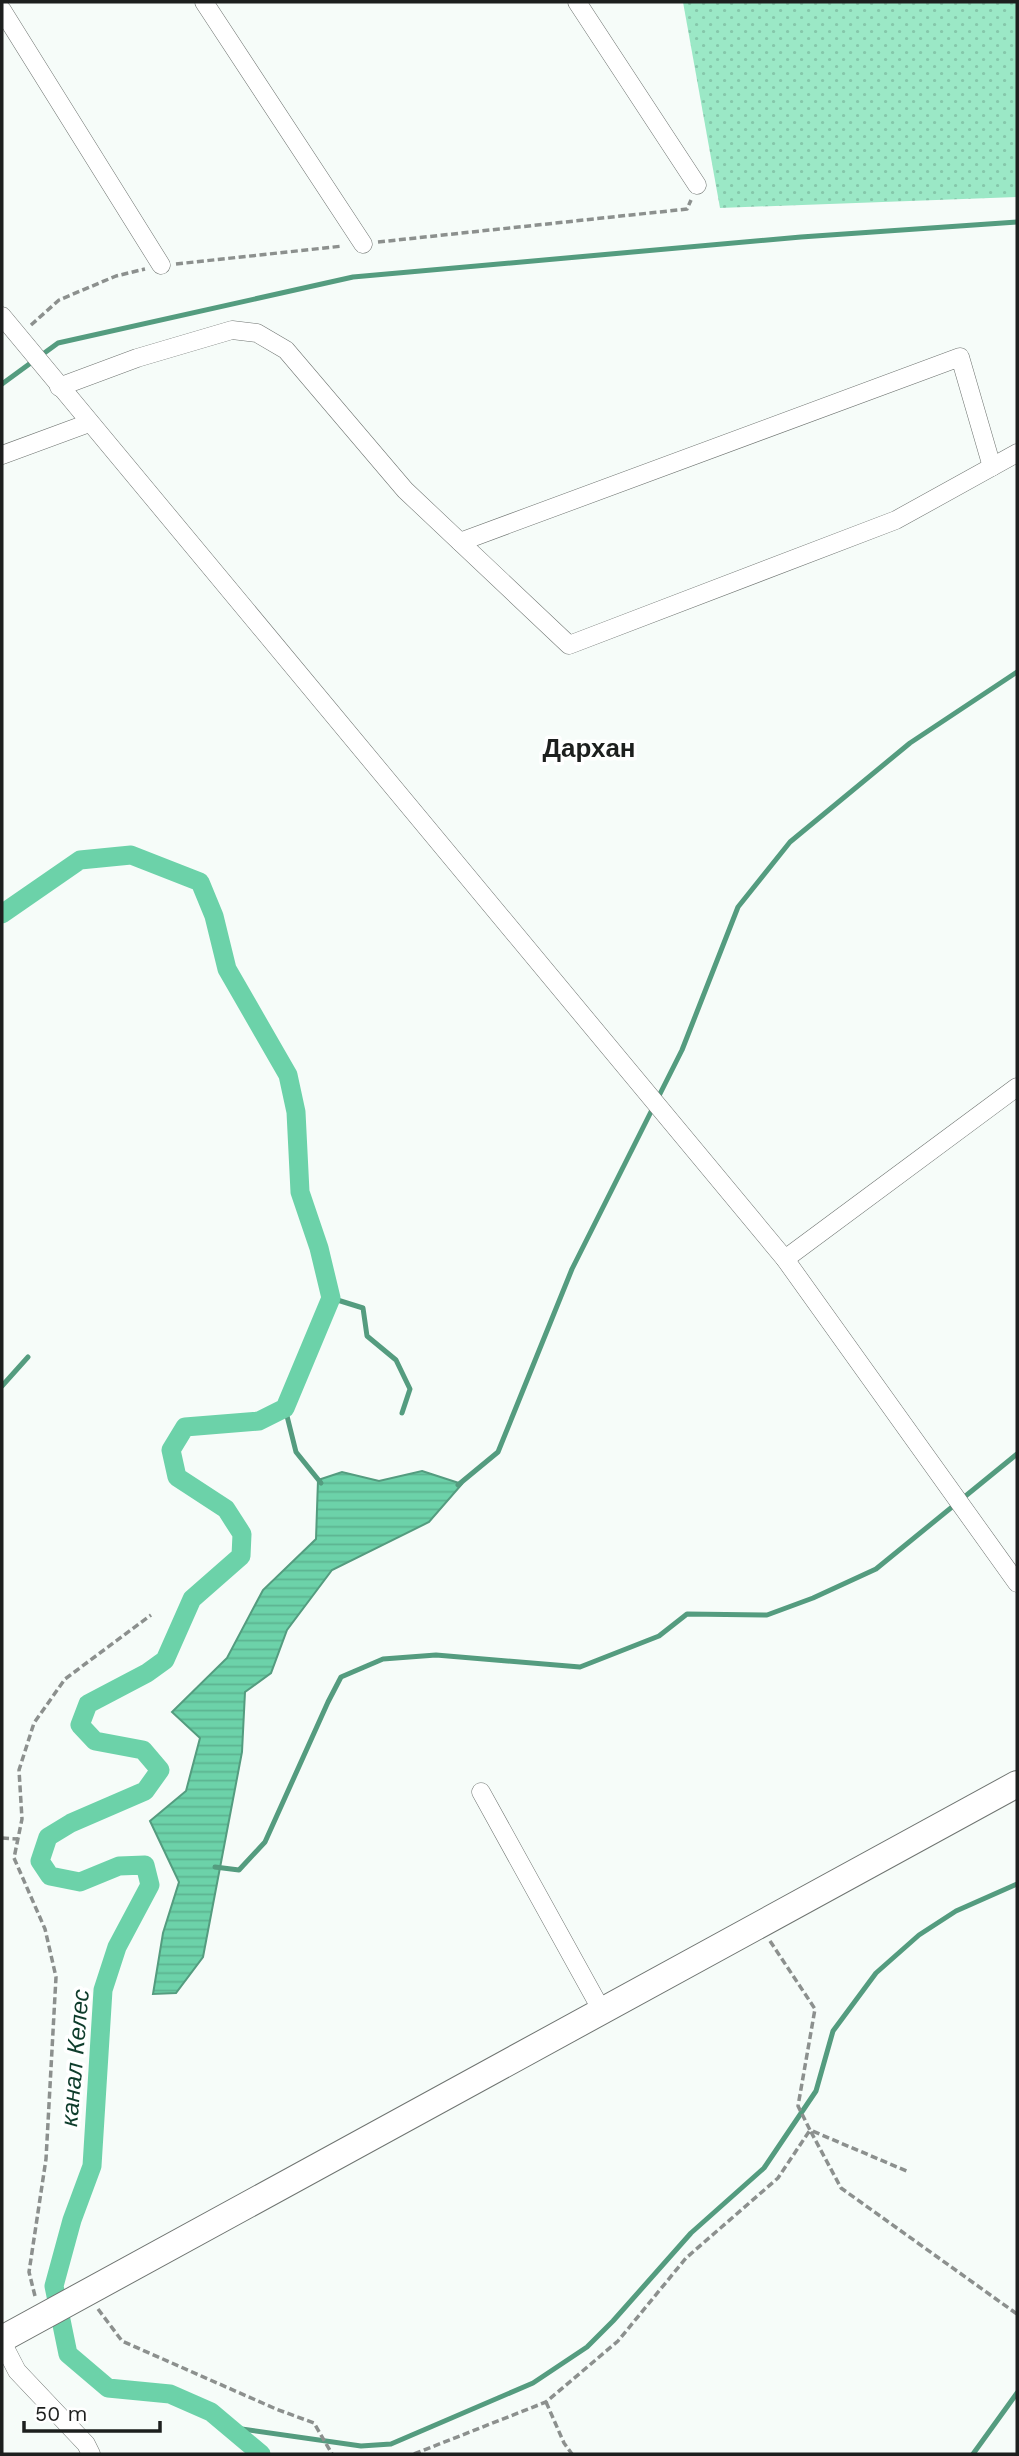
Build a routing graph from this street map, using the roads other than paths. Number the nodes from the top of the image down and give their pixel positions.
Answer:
1 (204, 2) edge
2 (577, 2) edge
3 (2, 10) edge
4 (697, 185) dead end
5 (363, 244) dead end
6 (161, 265) dead end
7 (2, 316) edge
8 (59, 387) junction
9 (89, 423) junction
10 (1017, 453) edge
11 (2, 455) edge
12 (992, 467) junction
13 (460, 542) junction
14 (1017, 1087) edge
15 (785, 1259) junction
16 (1017, 1583) edge
17 (1017, 1784) edge
18 (481, 1792) dead end
19 (602, 2011) junction
20 (2, 2341) edge
21 (91, 2454) edge

1 - 5 street
2 - 4 street
3 - 6 street
7 - 8 street
8 - 9 street
8 - 13 street
9 - 11 street
9 - 15 street
10 - 12 street
12 - 13 street
12 - 13 street
14 - 15 street
15 - 16 street
17 - 19 main road
18 - 19 street
19 - 20 main road
20 - 21 street

